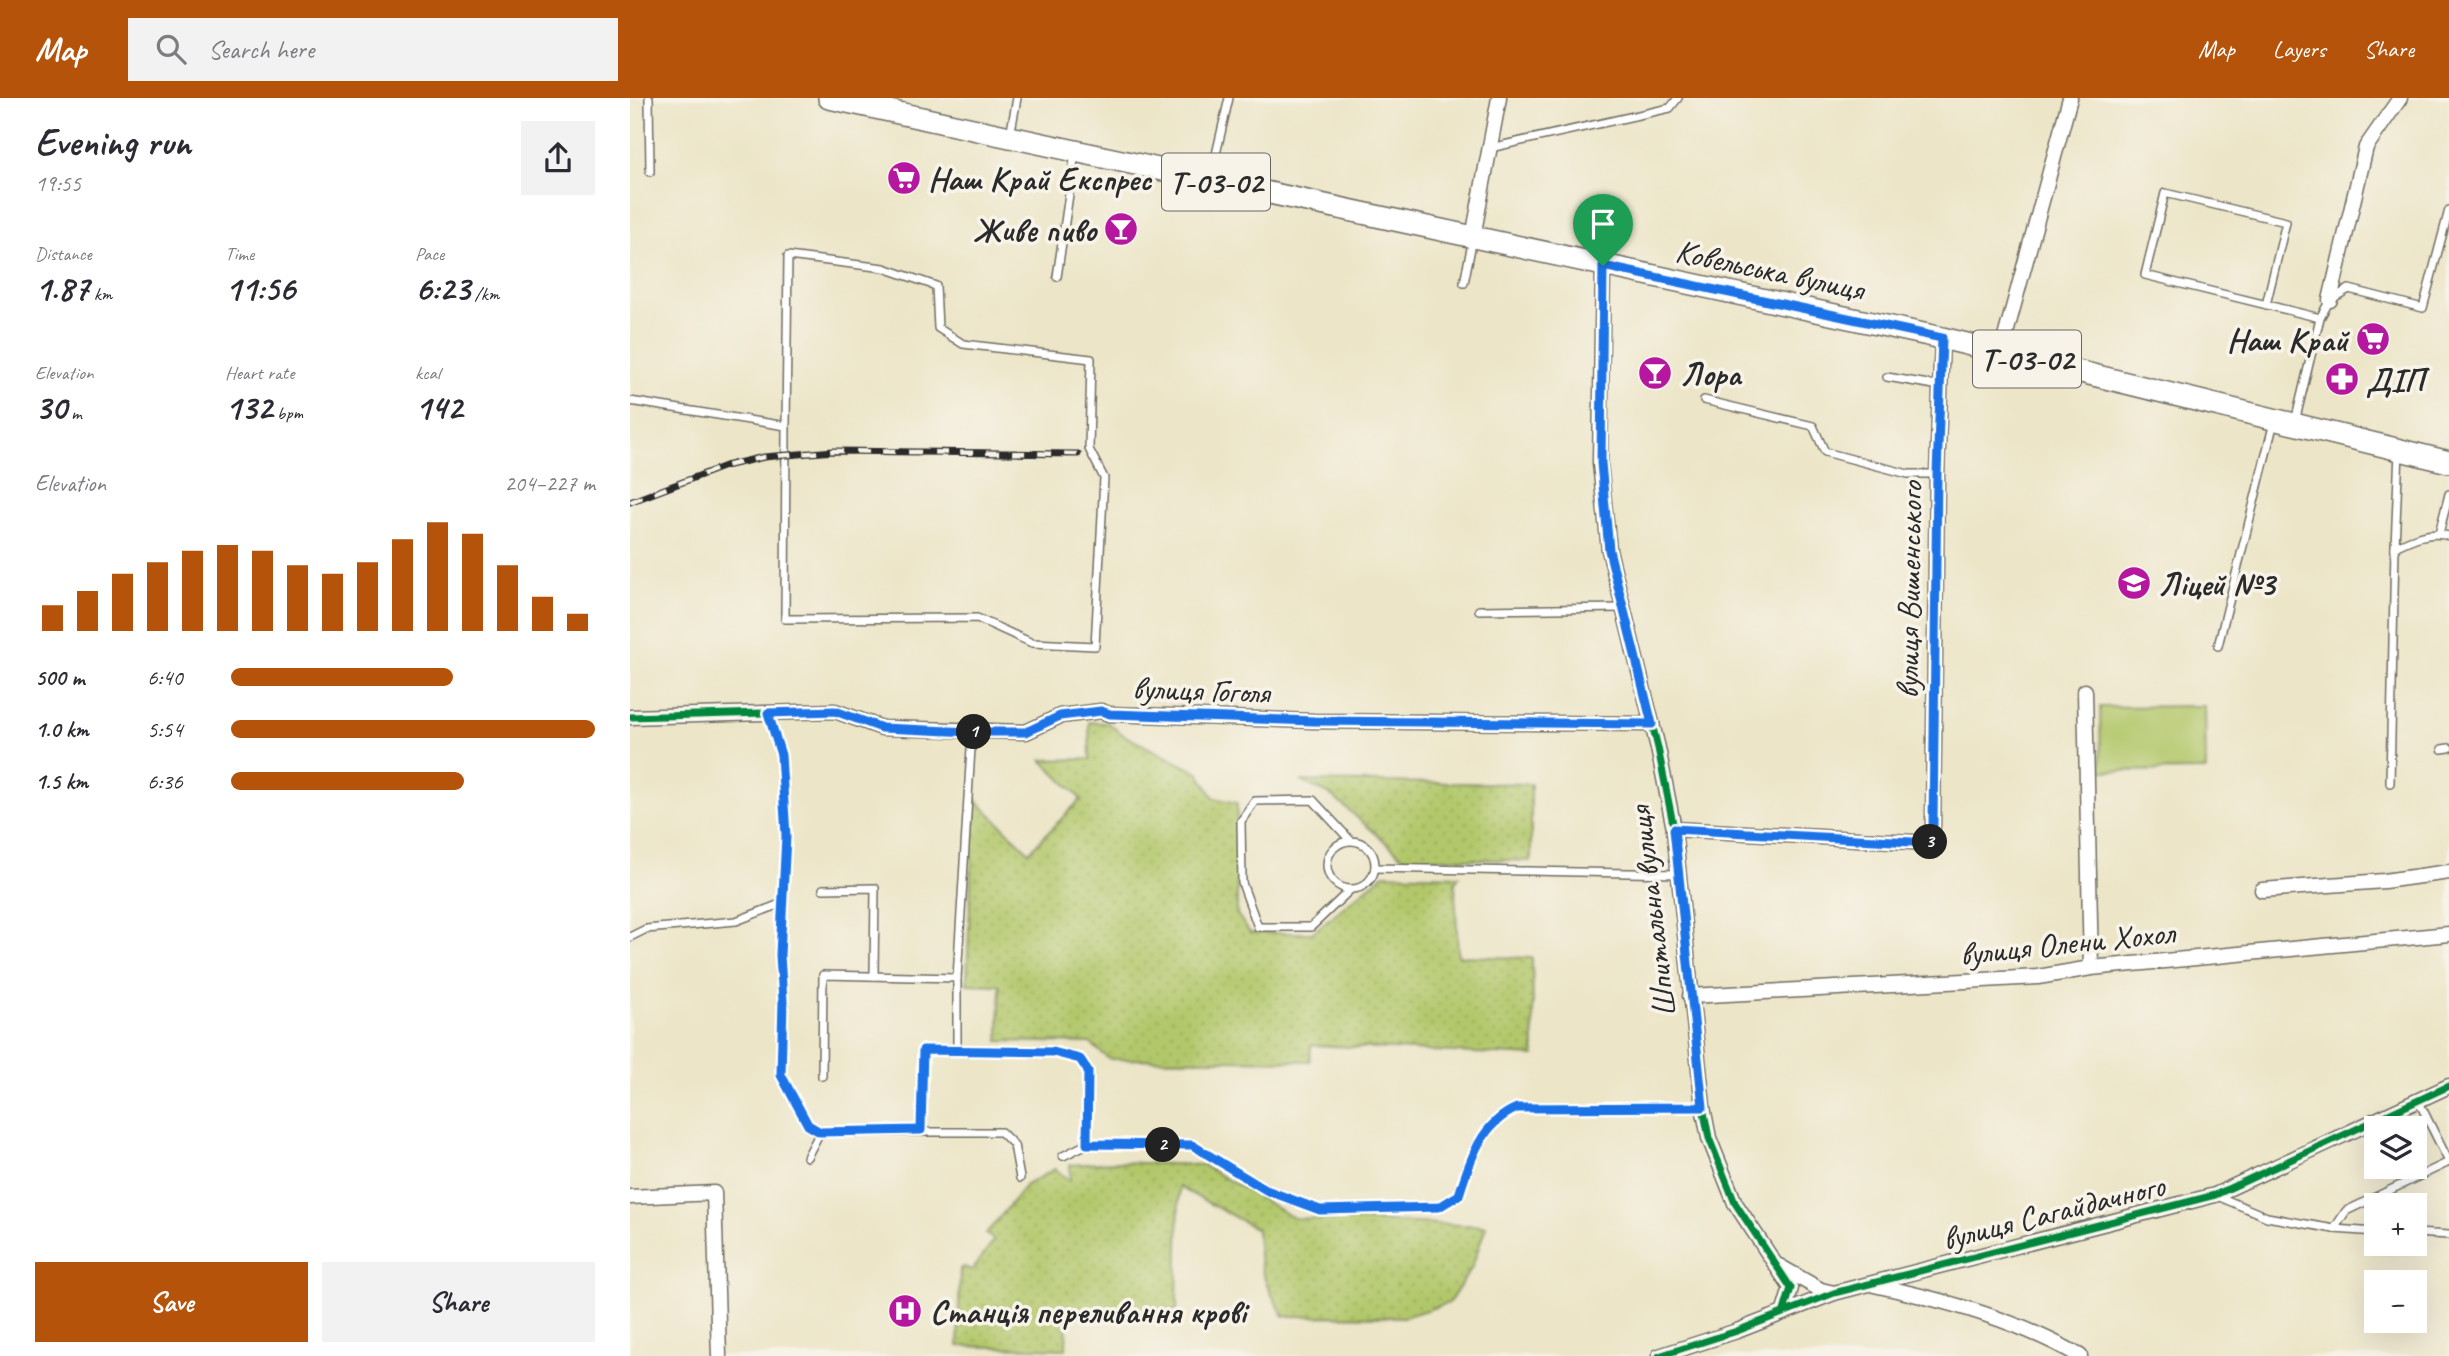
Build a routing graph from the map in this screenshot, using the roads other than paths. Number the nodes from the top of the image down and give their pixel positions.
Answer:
1 (649, 98) edge
2 (828, 98) edge
3 (1015, 98) edge
4 (1229, 98) edge
5 (1499, 98) edge
6 (1678, 98) edge
7 (2070, 98) edge
8 (2400, 98) edge
9 (868, 102) edge
10 (1010, 137) junction
11 (1490, 148) junction
12 (1075, 152) junction
13 (650, 172) dead end
14 (1210, 180) junction
15 (2449, 210) edge
16 (1473, 237) junction
17 (1603, 266) junction
18 (1057, 277) dead end
19 (1464, 283) dead end
20 (2330, 300) junction
21 (2266, 304) junction
22 (2320, 317) junction
23 (1942, 338) junction
24 (2000, 352) junction
25 (1887, 377) dead end
26 (1940, 386) junction
27 (1704, 400) dead end
28 (630, 401) edge
29 (2284, 424) junction
30 (786, 426) junction
31 (2399, 451) junction
32 (2449, 462) edge
33 (1937, 474) junction
34 (2449, 494) edge
35 (2439, 534) junction
36 (2449, 536) edge
37 (2395, 547) junction
38 (1623, 608) junction
39 (1479, 610) dead end
40 (2218, 646) dead end
41 (2085, 691) dead end
42 (768, 713) junction
43 (630, 717) edge
44 (1652, 724) junction
45 (972, 732) junction
46 (2390, 782) dead end
47 (1674, 829) junction
48 (1350, 840) junction
49 (1374, 868) junction
50 (2449, 872) edge
51 (1678, 874) junction
52 (823, 889) dead end
53 (1350, 890) junction
54 (2262, 890) dead end
55 (783, 903) junction
56 (2449, 934) edge
57 (630, 937) edge
58 (2091, 968) junction
59 (874, 976) junction
60 (957, 978) junction
61 (1690, 996) junction
62 (957, 1051) junction
63 (821, 1076) dead end
64 (2449, 1086) edge
65 (2418, 1100) junction
66 (1703, 1107) junction
67 (921, 1130) junction
68 (820, 1132) junction
69 (1087, 1144) junction
70 (1063, 1156) dead end
71 (807, 1157) dead end
72 (1020, 1178) dead end
73 (2215, 1195) junction
74 (630, 1197) edge
75 (2334, 1229) junction
76 (2364, 1231) edge
77 (2427, 1233) edge
78 (2448, 1234) edge
79 (1778, 1265) junction
80 (1871, 1285) junction
81 (1834, 1293) junction
82 (1784, 1311) junction
83 (719, 1356) edge
84 (1659, 1356) edge
85 (2080, 1356) edge

1 - 13 lane
2 - 9 main road, Ковельська вулиця / Т-03-02
3 - 10 lane
4 - 14 lane
5 - 11 street
6 - 11 lane
7 - 24 street
8 - 20 street
9 - 10 main road, Ковельська вулиця / Т-03-02
10 - 12 main road, Ковельська вулиця / Т-03-02
11 - 16 street
12 - 14 main road, Ковельська вулиця / Т-03-02
12 - 18 lane
14 - 16 main road, Ковельська вулиця / Т-03-02
15 - 20 lane
16 - 17 main road, Ковельська вулиця / Т-03-02
16 - 19 lane
17 - 23 main road, Ковельська вулиця / Т-03-02
17 - 38 street, Шпитальна вулиця
20 - 22 lane
21 - 21 lane
21 - 22 lane
22 - 29 lane
23 - 24 main road, Ковельська вулиця / Т-03-02
23 - 26 street, вулиця Вишенського
24 - 29 main road, Ковельська вулиця / Т-03-02
25 - 26 lane
26 - 33 street, вулиця Вишенського
27 - 33 lane
28 - 30 lane
29 - 31 main road, Ковельська вулиця / Т-03-02
29 - 40 lane
30 - 30 lane
31 - 32 main road, Ковельська вулиця / Т-03-02
31 - 37 lane
33 - 47 street, вулиця Вишенського
34 - 35 lane
35 - 36 lane
35 - 37 lane
37 - 46 lane
38 - 39 lane
38 - 44 street, Шпитальна вулиця
41 - 58 street
42 - 43 street, вулиця Гоголя
42 - 45 street, вулиця Гоголя
42 - 55 lane
44 - 45 street, вулиця Гоголя
44 - 47 street, Шпитальна вулиця
45 - 60 lane
47 - 51 street, Шпитальна вулиця
48 - 49 lane
48 - 53 lane
48 - 53 lane
49 - 51 lane
49 - 53 lane
50 - 54 street
51 - 61 street, Шпитальна вулиця
52 - 59 lane
55 - 57 lane
55 - 68 lane
56 - 58 street, вулиця Олени Хохол
58 - 61 street, вулиця Олени Хохол
59 - 60 lane
59 - 63 lane
60 - 62 lane
61 - 66 street, Шпитальна вулиця
62 - 67 lane
62 - 69 lane
64 - 65 street, вулиця Сагайдачного
65 - 73 street, вулиця Сагайдачного
65 - 75 lane
66 - 69 lane
66 - 79 street, Шпитальна вулиця
67 - 68 lane
67 - 72 lane
68 - 71 lane
69 - 70 lane
73 - 75 lane
73 - 80 street, вулиця Сагайдачного
74 - 83 street
75 - 76 lane
77 - 78 lane
79 - 81 street, Шпитальна вулиця
79 - 82 street
80 - 81 street, вулиця Сагайдачного
80 - 85 street
81 - 82 street, вулиця Сагайдачного
82 - 84 street, вулиця Сагайдачного

